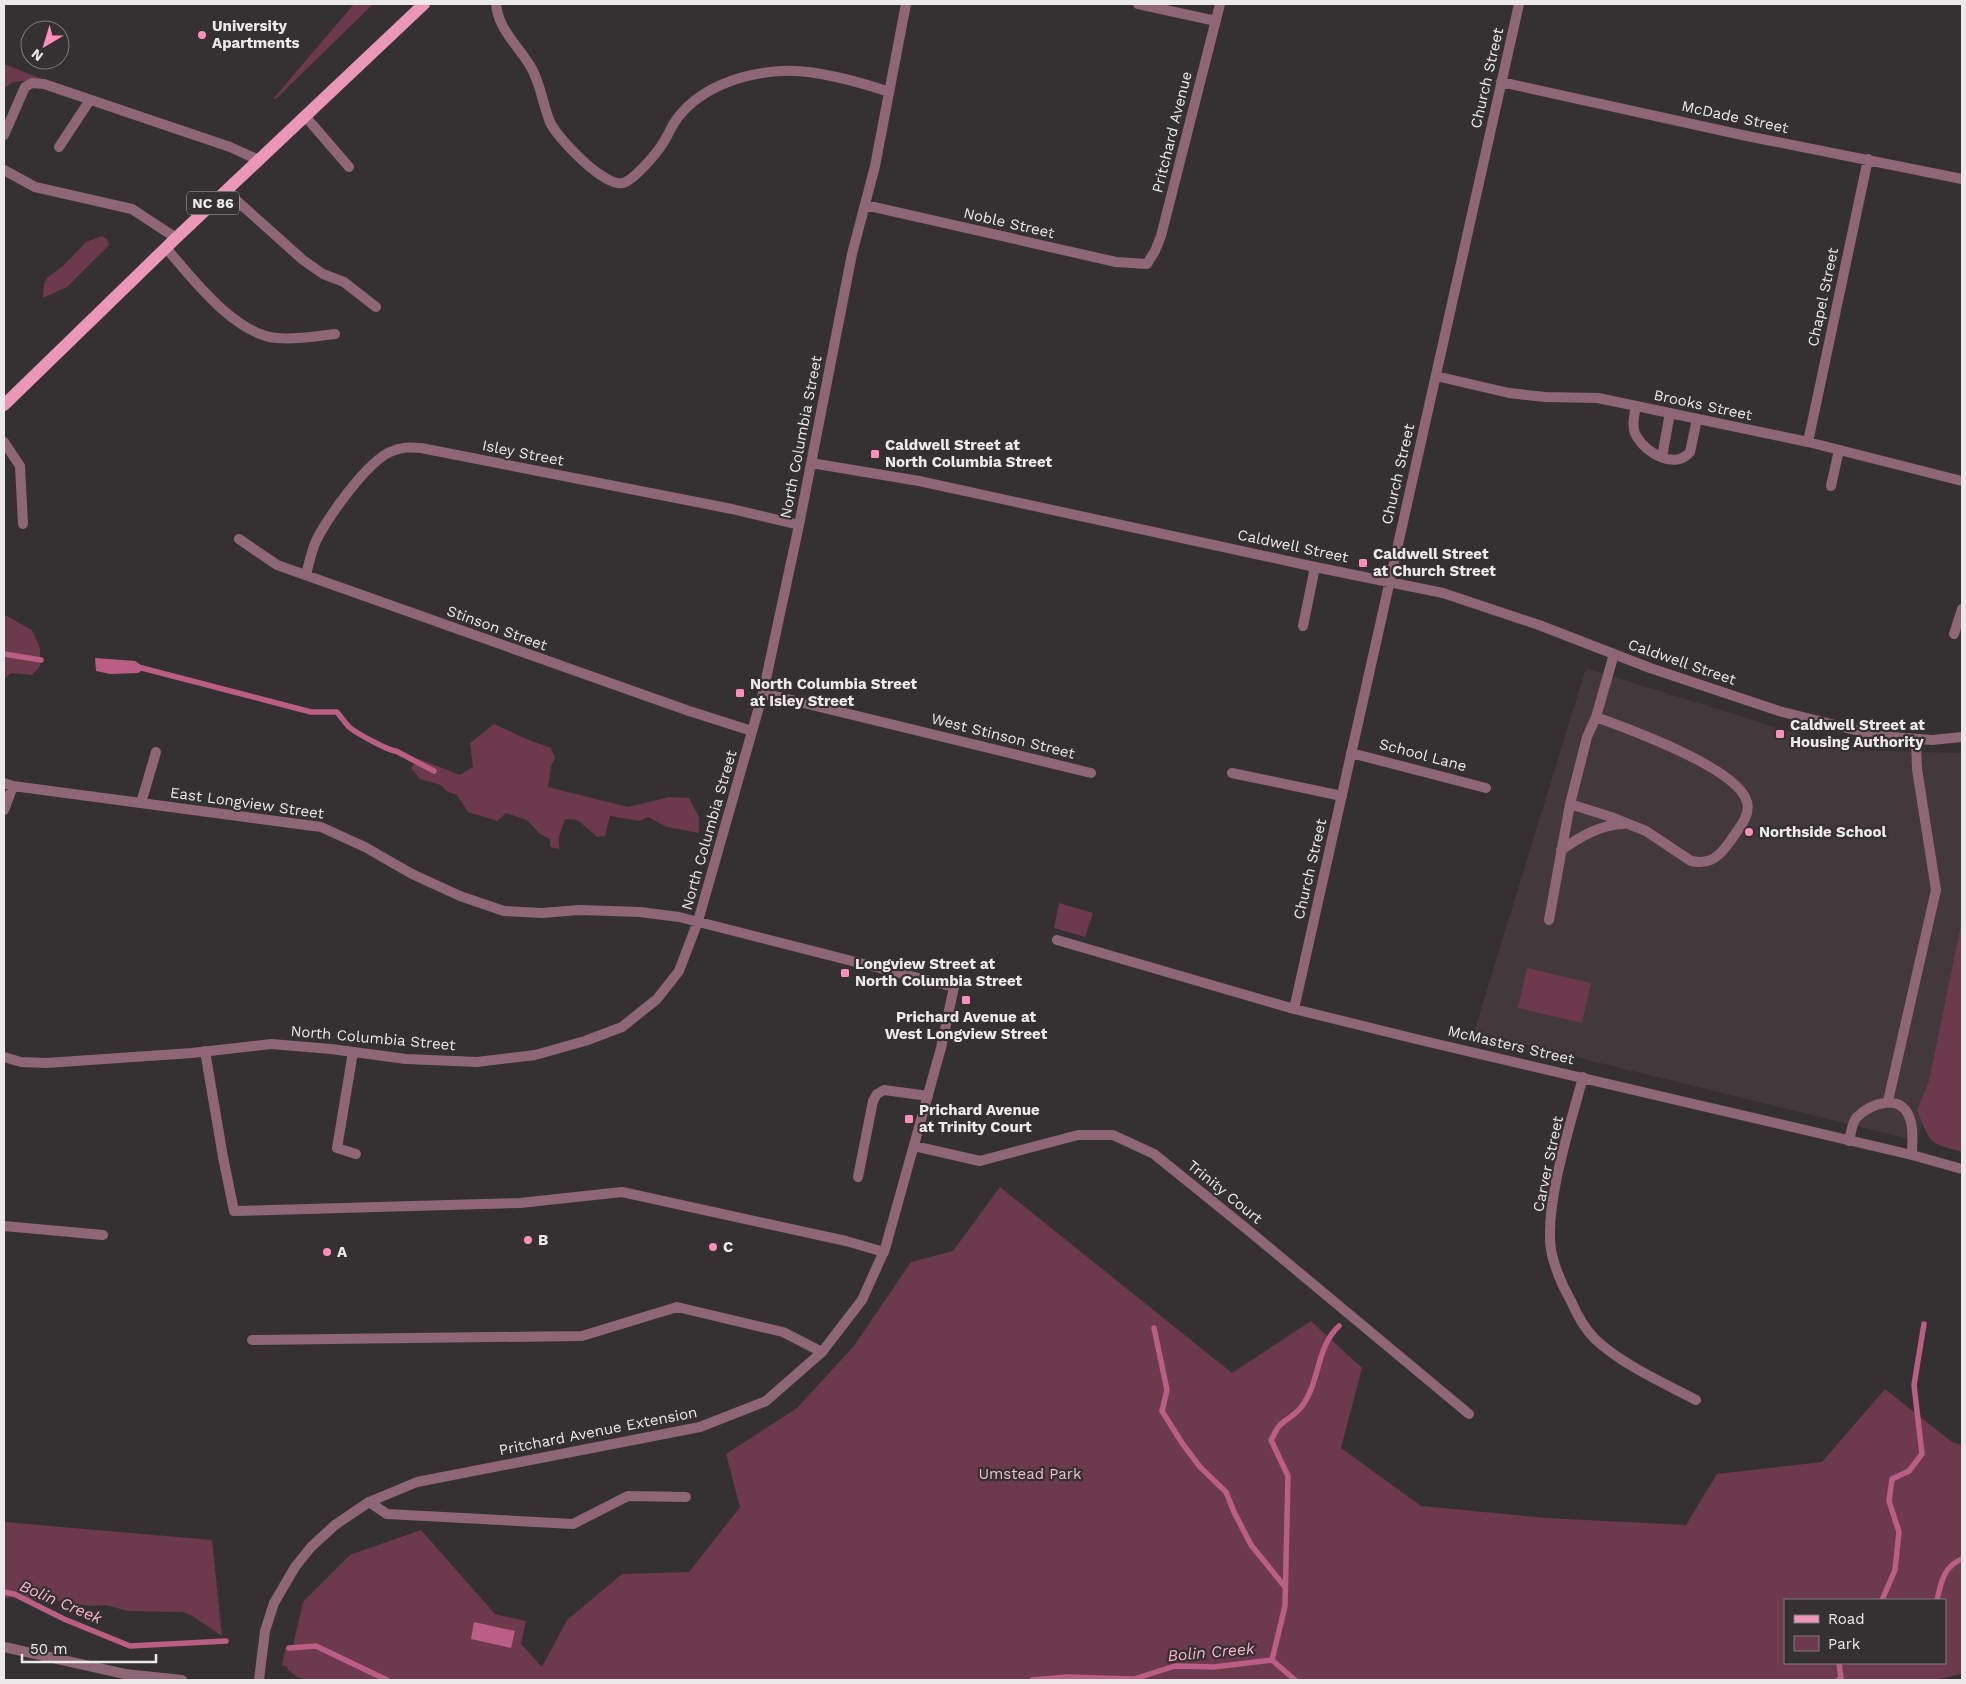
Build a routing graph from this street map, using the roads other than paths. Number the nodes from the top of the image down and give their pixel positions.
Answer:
1 (424, 4) edge
2 (496, 4) edge
3 (906, 4) edge
4 (1138, 4) edge
5 (1220, 4) edge
6 (1519, 4) edge
7 (1216, 21) junction
8 (1501, 82) junction
9 (889, 92) junction
10 (90, 100) junction
11 (305, 116) junction
12 (4, 135) edge
13 (59, 147) dead end
14 (1868, 159) junction
15 (259, 160) junction
16 (349, 166) dead end
17 (4, 170) edge
18 (1962, 179) edge
19 (226, 191) junction
20 (865, 205) junction
21 (176, 238) junction
22 (166, 248) junction
23 (1147, 264) joint
24 (376, 307) dead end
25 (334, 334) dead end
26 (1436, 376) junction
27 (4, 405) edge
28 (1636, 406) junction
29 (1670, 413) junction
30 (1697, 419) junction
31 (4, 442) edge
32 (1808, 442) junction
33 (1838, 450) junction
34 (1662, 457) junction
35 (811, 463) junction
36 (1962, 482) edge
37 (1831, 486) dead end
38 (23, 524) dead end
39 (799, 525) junction
40 (239, 539) dead end
41 (1316, 567) junction
42 (306, 575) junction
43 (1390, 582) junction
44 (1962, 609) edge
45 (1304, 626) dead end
46 (1954, 634) dead end
47 (1614, 654) junction
48 (763, 693) junction
49 (1596, 717) junction
50 (752, 731) junction
51 (1962, 737) edge
52 (1916, 740) junction
53 (156, 752) dead end
54 (1351, 753) junction
55 (1091, 773) dead end
56 (1232, 773) dead end
57 (8, 784) edge
58 (1486, 788) dead end
59 (1342, 796) junction
60 (141, 803) junction
61 (1570, 804) junction
62 (4, 810) edge
63 (1630, 825) junction
64 (1562, 850) junction
65 (1549, 920) dead end
66 (698, 921) junction
67 (1057, 940) dead end
68 (954, 987) joint
69 (1294, 1008) junction
70 (205, 1051) junction
71 (353, 1052) junction
72 (4, 1057) edge
73 (1583, 1077) junction
74 (928, 1096) junction
75 (1888, 1101) junction
76 (1850, 1141) junction
77 (914, 1146) junction
78 (356, 1154) dead end
79 (1912, 1155) junction
80 (1962, 1169) edge
81 (858, 1177) dead end
82 (4, 1226) edge
83 (103, 1235) dead end
84 (884, 1252) junction
85 (252, 1340) dead end
86 (822, 1352) junction
87 (1696, 1400) dead end
88 (1468, 1414) dead end
89 (686, 1497) dead end
90 (369, 1502) junction
91 (4, 1647) edge
92 (182, 1680) edge
93 (259, 1680) edge

1 - 11 main road, NC 86
2 - 9 street
3 - 9 street, North Columbia Street
4 - 7 street
5 - 7 street, Pritchard Avenue
6 - 8 street, Church Street
7 - 23 street, Pritchard Avenue
8 - 14 street, McDade Street
8 - 26 street, Church Street
9 - 20 street, North Columbia Street
10 - 12 street
10 - 13 street
10 - 15 street
11 - 15 main road, NC 86
11 - 16 street
14 - 18 street, McDade Street
14 - 32 street, Chapel Street
15 - 19 main road, NC 86
17 - 21 street
19 - 21 main road, NC 86
19 - 24 street
20 - 23 street, Noble Street
20 - 35 street, North Columbia Street
21 - 22 main road, NC 86
22 - 25 street
22 - 27 main road, NC 86
26 - 28 street, Brooks Street
26 - 43 street, Church Street
28 - 29 street, Brooks Street
28 - 34 street
29 - 30 street, Brooks Street
29 - 34 street
30 - 32 street, Brooks Street
30 - 34 street
31 - 38 street
32 - 33 street, Brooks Street
33 - 36 street, Brooks Street
33 - 37 street
35 - 39 street, North Columbia Street
35 - 41 street, Caldwell Street
39 - 42 street, Isley Street
39 - 48 street, North Columbia Street
40 - 42 street, Stinson Street
41 - 43 street, Caldwell Street
41 - 45 street
42 - 50 street, Stinson Street
43 - 47 street, Caldwell Street
43 - 54 street, Church Street
44 - 46 street
47 - 49 street
47 - 52 street, Caldwell Street
48 - 50 street, North Columbia Street
48 - 55 street, West Stinson Street
49 - 61 street
49 - 63 street
50 - 66 street, North Columbia Street
51 - 52 street, Caldwell Street
52 - 75 street
53 - 60 street
54 - 58 street, School Lane
54 - 59 street, Church Street
56 - 59 street
57 - 60 street, East Longview Street
57 - 62 street
59 - 69 street, Church Street
60 - 66 street, East Longview Street
61 - 63 street
61 - 64 street
63 - 64 street
64 - 65 street
66 - 68 street, East Longview Street
66 - 71 street, North Columbia Street
67 - 69 street, McMasters Street
68 - 74 street, Pritchard Avenue Extension
69 - 73 street, McMasters Street
70 - 71 street, North Columbia Street
70 - 72 street, North Columbia Street
70 - 84 street
71 - 78 street
73 - 76 street, McMasters Street
73 - 87 street, Carver Street
74 - 77 street, Pritchard Avenue Extension
74 - 81 street
75 - 76 street
75 - 79 street
76 - 79 street, McMasters Street
77 - 84 street, Pritchard Avenue Extension
77 - 88 street, Trinity Court
79 - 80 street, McMasters Street
82 - 83 street
84 - 86 street, Pritchard Avenue Extension
85 - 86 street
86 - 90 street, Pritchard Avenue Extension
89 - 90 street
90 - 93 street, Pritchard Avenue Extension
91 - 92 street

